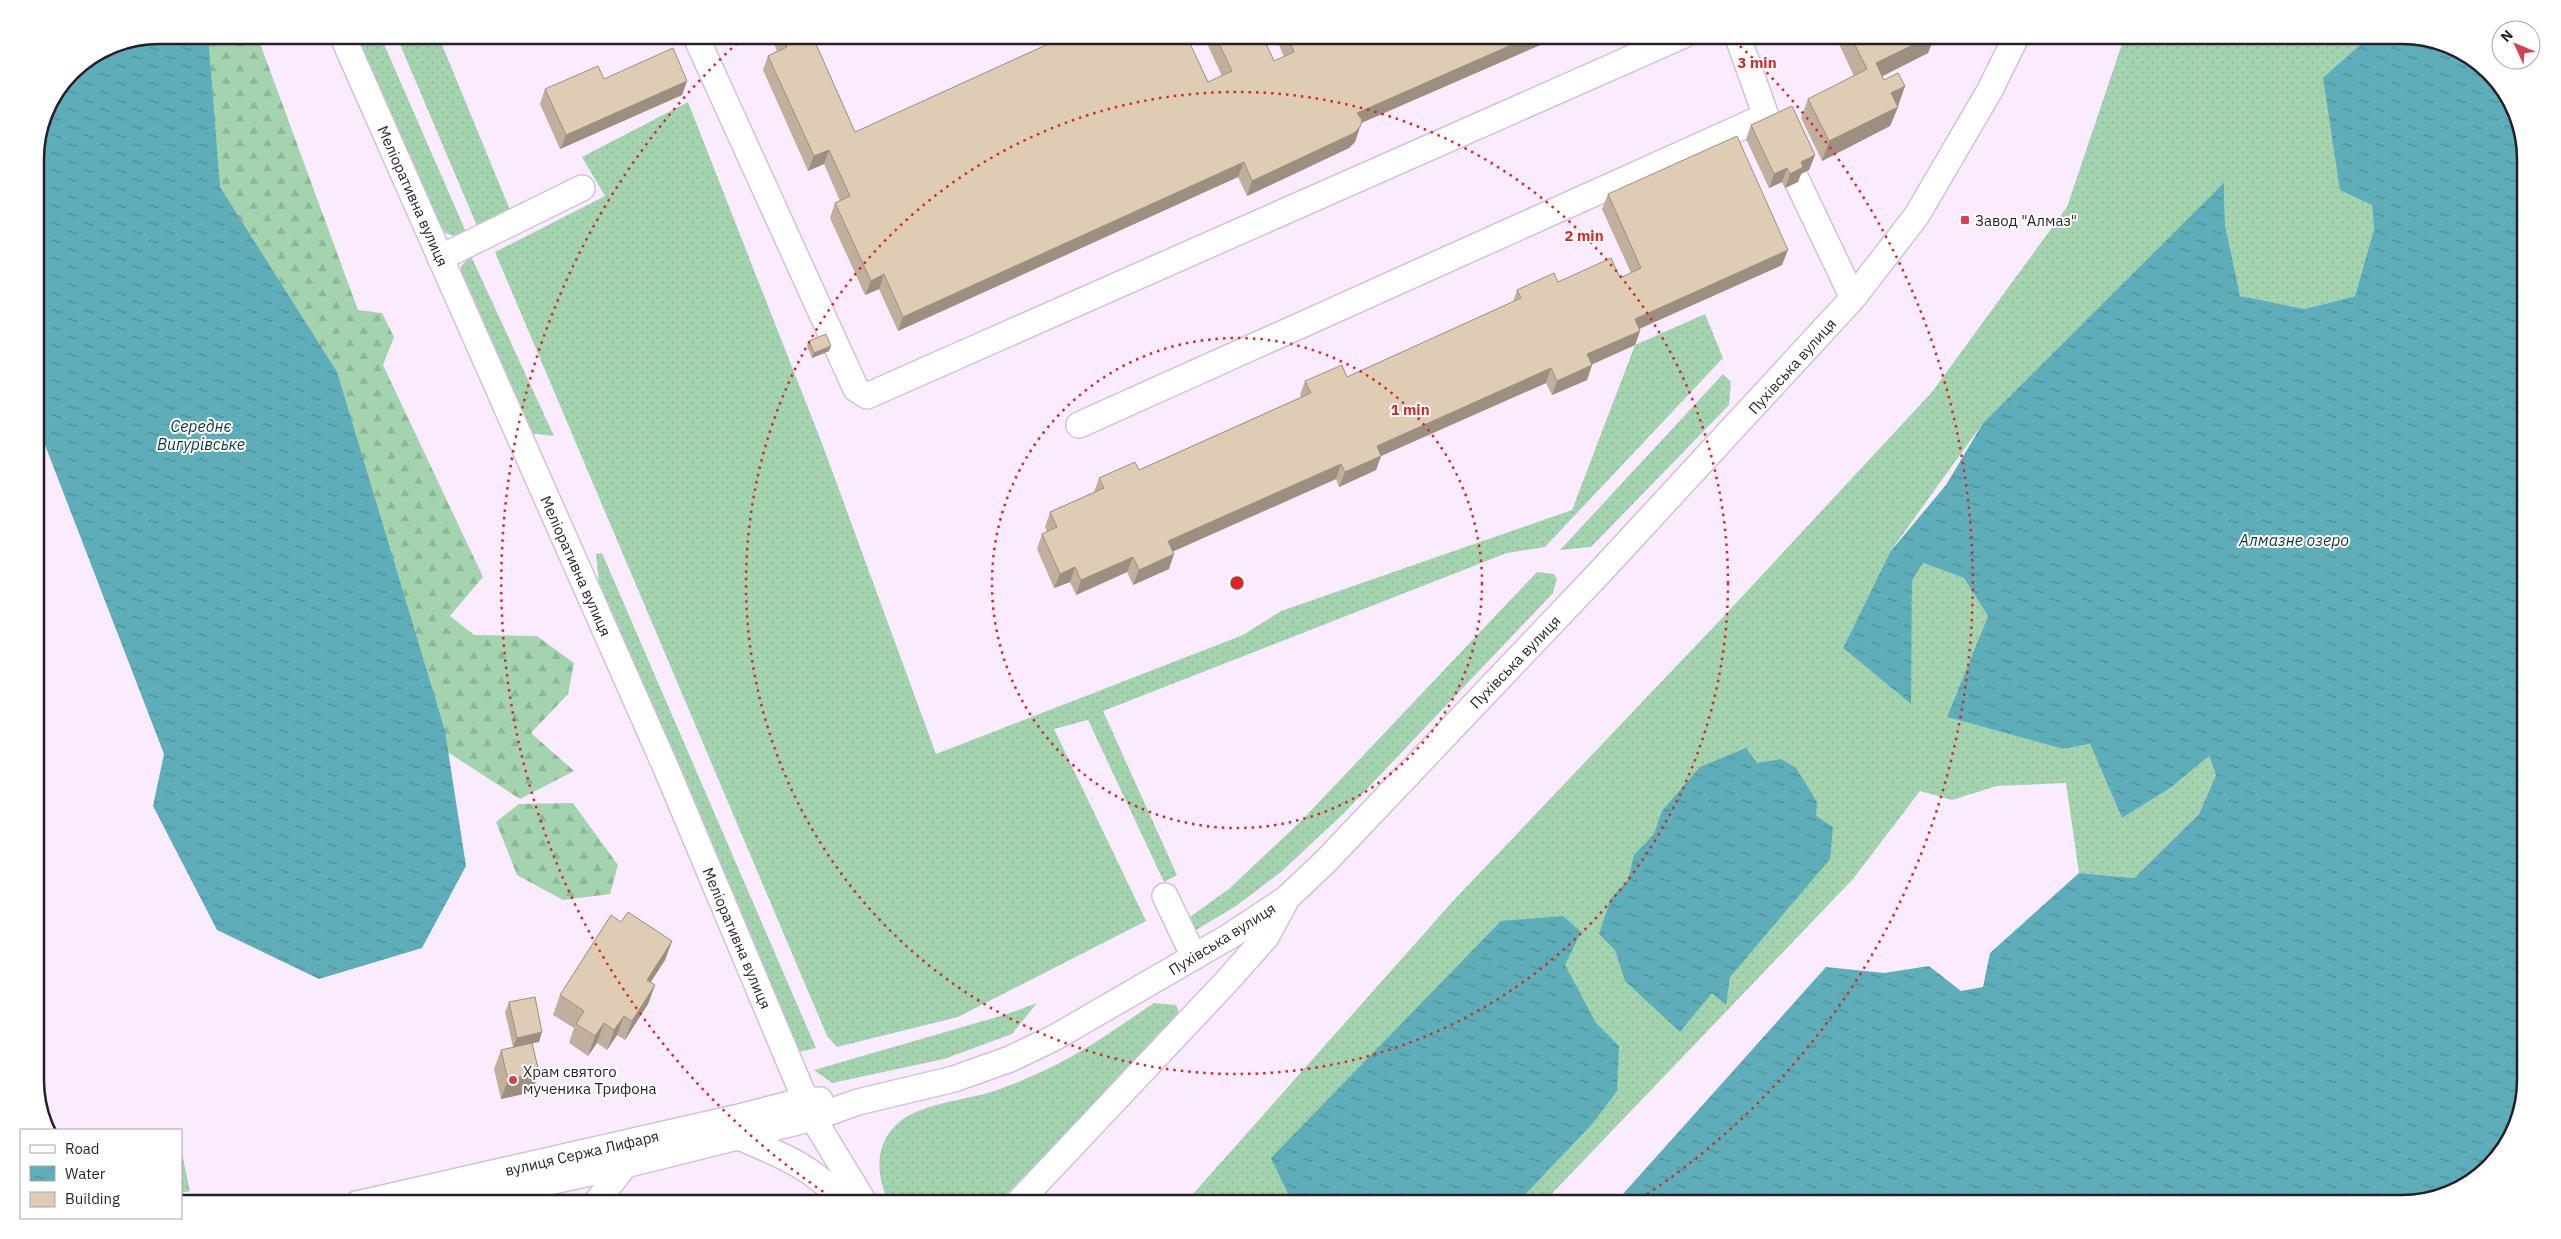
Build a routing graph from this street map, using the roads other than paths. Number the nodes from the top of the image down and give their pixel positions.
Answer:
1 (346, 44) edge
2 (699, 44) edge
3 (1664, 44) edge
4 (1740, 44) edge
5 (2013, 44) edge
6 (1766, 116) junction
7 (582, 188) dead end
8 (440, 258) junction
9 (1852, 298) junction
10 (1079, 424) dead end
11 (1165, 896) dead end
12 (1286, 899) junction
13 (1194, 957) junction
14 (809, 1109) junction
15 (739, 1137) junction
16 (625, 1165) junction
17 (397, 1195) edge
18 (491, 1195) edge
19 (602, 1195) edge
20 (838, 1195) edge
21 (860, 1195) edge
22 (1025, 1195) edge

1 - 8 street, Меліоративна вулиця
2 - 3 street
4 - 6 street
5 - 9 street, Пухівська вулиця
6 - 9 street
6 - 10 street
7 - 8 street
8 - 14 street, Меліоративна вулиця
9 - 12 street, Пухівська вулиця
11 - 13 street
12 - 13 street, Пухівська вулиця
12 - 22 street
13 - 14 street, Пухівська вулиця
14 - 15 street, вулиця Сержа Лифаря
14 - 17 street, вулиця Сержа Лифаря
14 - 21 street, Меліоративна вулиця
15 - 16 street, вулиця Сержа Лифаря
15 - 20 street
16 - 18 street, вулиця Сержа Лифаря
16 - 19 street

